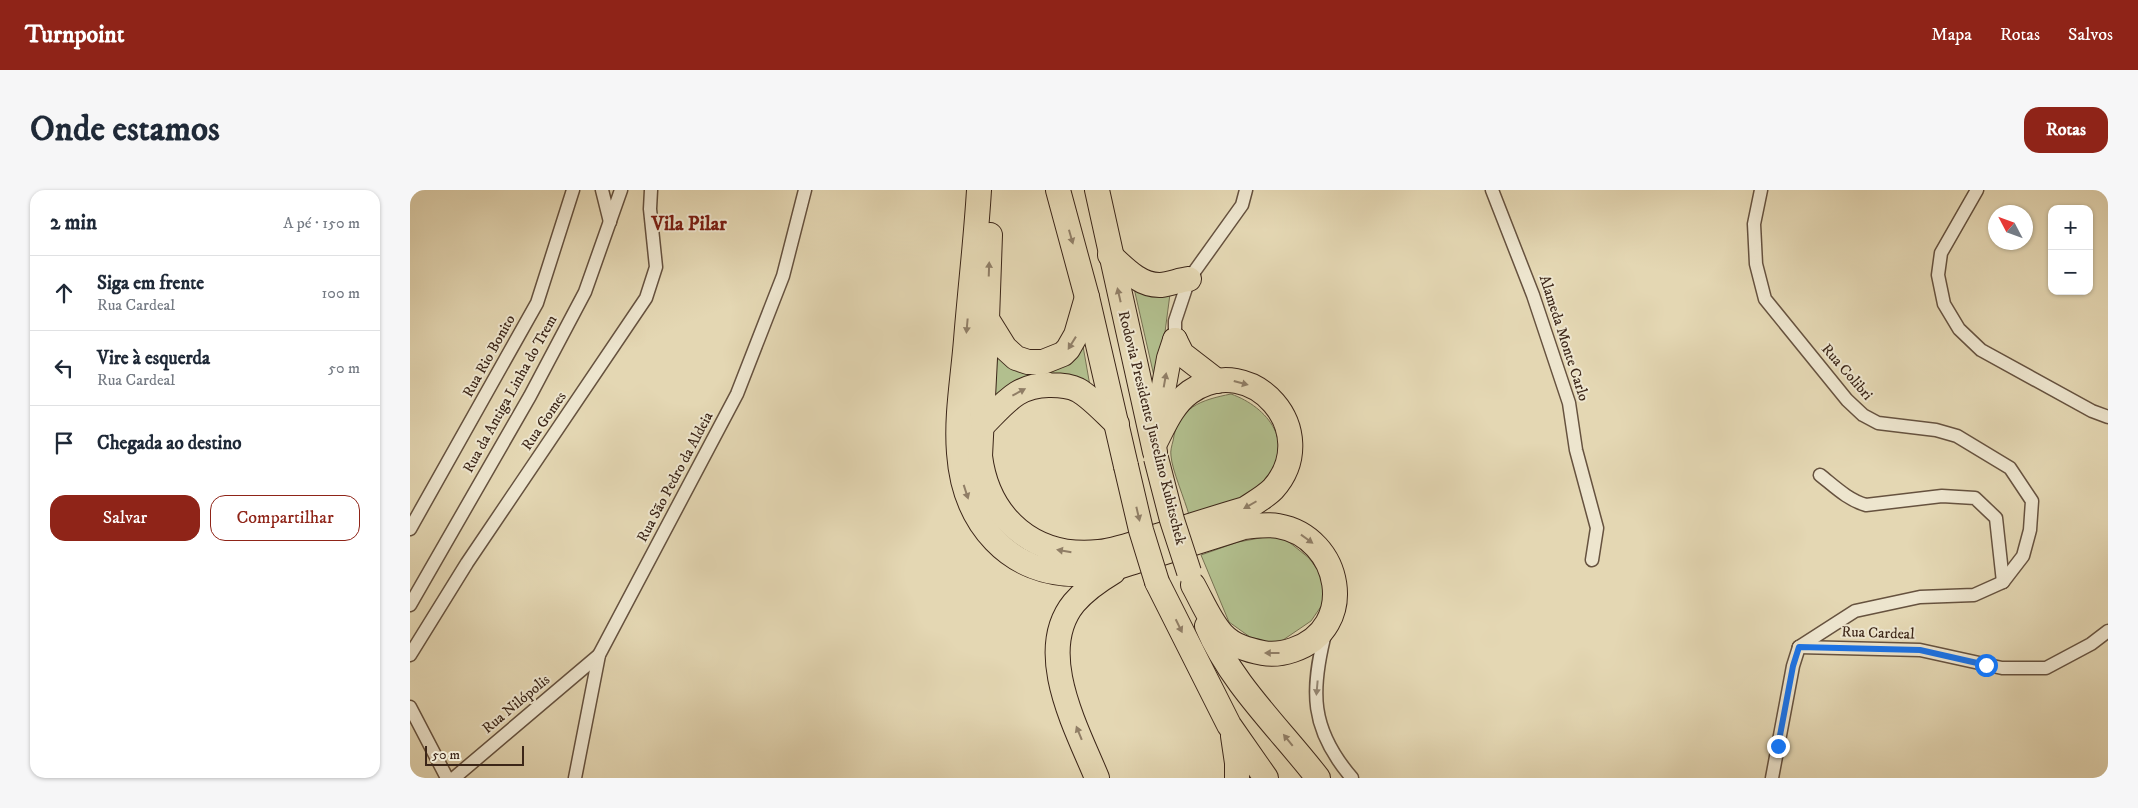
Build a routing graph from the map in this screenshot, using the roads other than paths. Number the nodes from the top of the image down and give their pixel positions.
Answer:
1 (572, 190) edge
2 (602, 190) edge
3 (621, 190) edge
4 (651, 190) edge
5 (805, 190) edge
6 (979, 190) edge
7 (992, 190) edge
8 (1058, 190) edge
9 (1097, 190) edge
10 (1246, 190) edge
11 (1492, 190) edge
12 (1762, 190) edge
13 (1977, 190) edge
14 (610, 222) junction
15 (1110, 255) junction
16 (1189, 279) junction
17 (1088, 297) junction
18 (987, 319) junction
19 (1174, 340) junction
20 (1217, 381) junction
21 (2108, 417) edge
22 (1117, 424) junction
23 (983, 425) junction
24 (1155, 452) junction
25 (1820, 475) dead end
26 (410, 528) edge
27 (1592, 560) dead end
28 (1121, 566) junction
29 (1191, 578) junction
30 (2003, 582) junction
31 (410, 606) edge
32 (1328, 623) junction
33 (2108, 631) edge
34 (1799, 647) junction
35 (410, 655) edge
36 (599, 655) junction
37 (410, 707) edge
38 (1229, 725) junction
39 (447, 778) edge
40 (454, 778) edge
41 (575, 778) edge
42 (1097, 778) edge
43 (1238, 778) edge
44 (1266, 778) edge
45 (1318, 778) edge
46 (1352, 778) edge
47 (1772, 778) edge

1 - 26 street, Rua Rio Bonito
2 - 14 street
3 - 14 street, Rua da Antiga Linha do Trem
4 - 35 street, Rua Gomes
5 - 36 street, Rua São Pedro da Aldeia
6 -> 28 highway
18 -> 7 highway
8 -> 17 highway, Rodovia Presidente Juscelino Kubitschek
9 - 15 highway, Rodovia Presidente Juscelino Kubitschek
10 - 16 street
11 - 27 street, Alameda Monte Carlo
12 - 30 street, Rua Colibri
13 - 21 street
14 - 31 street, Rua da Antiga Linha do Trem
15 - 16 highway
24 -> 15 highway, Rodovia Presidente Juscelino Kubitschek
16 - 19 street
17 -> 18 highway
17 - 22 highway, Rodovia Presidente Juscelino Kubitschek
18 - 23 highway
19 - 20 highway
24 -> 19 highway
20 -> 23 highway
20 - 24 highway
23 -> 22 highway
22 -> 38 highway, Rodovia Presidente Juscelino Kubitschek, bridge
24 - 29 highway, Rodovia Presidente Juscelino Kubitschek, bridge
25 - 30 street
28 -> 32 highway
42 -> 28 highway
32 -> 29 highway
45 -> 29 highway, Rodovia Presidente Juscelino Kubitschek
30 - 34 street, Rua Colibri
32 -> 46 street
33 - 34 street, Rua Cardeal
34 - 47 street
36 - 40 street, Rua Nilópolis
36 - 41 street, Rua São Pedro da Aldeia
37 - 39 street
38 - 43 highway
38 - 44 highway, Rodovia Presidente Juscelino Kubitschek

